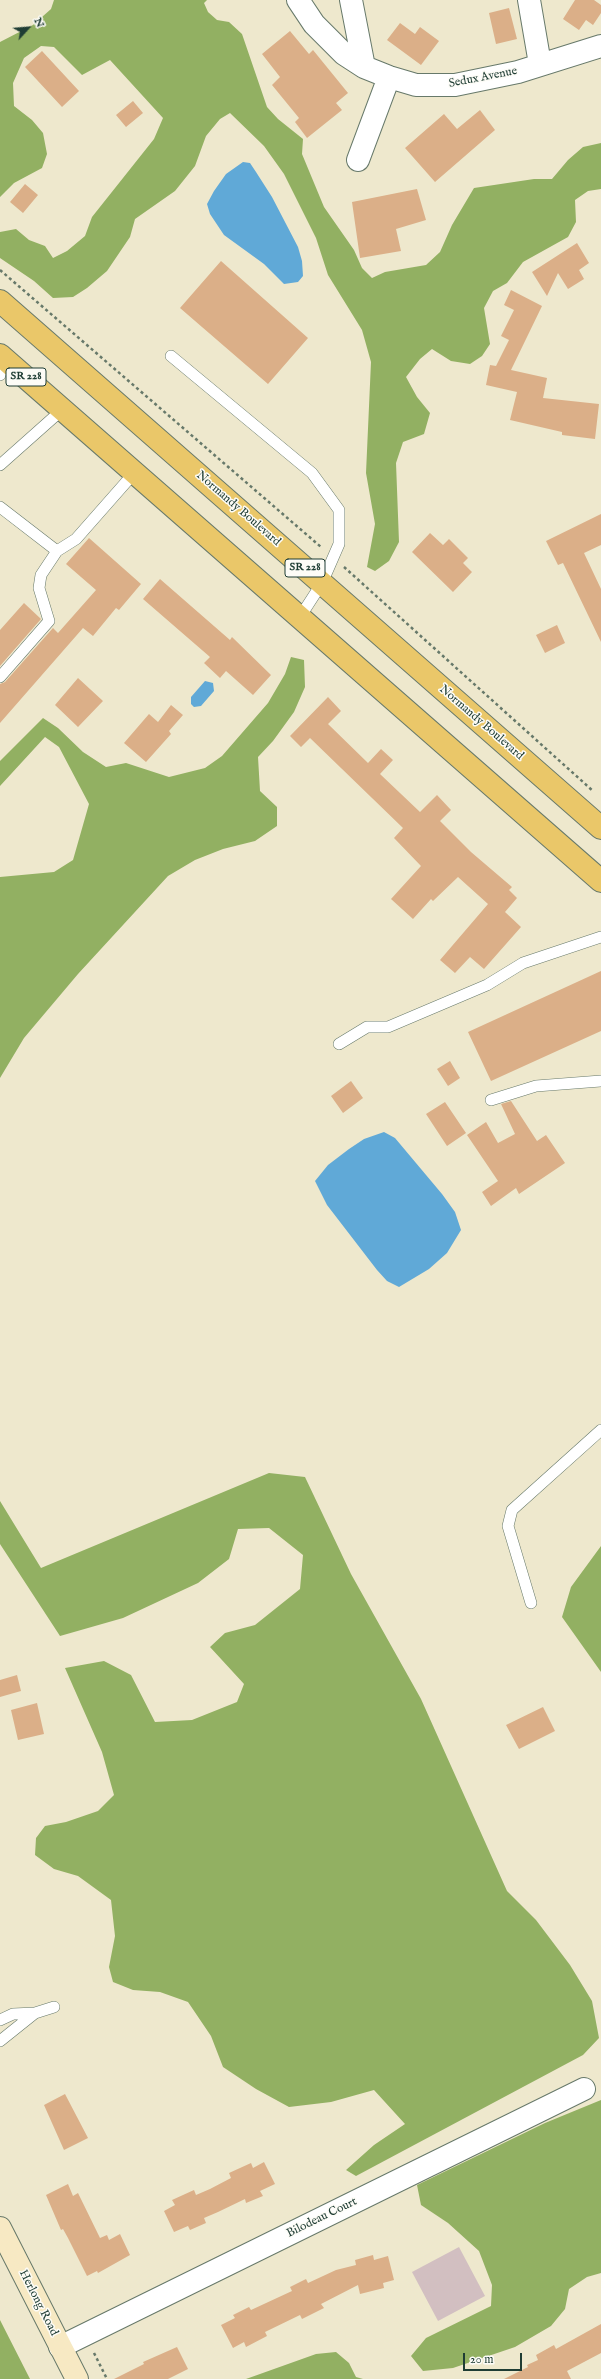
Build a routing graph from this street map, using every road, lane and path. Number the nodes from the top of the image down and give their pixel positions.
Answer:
1 (298, 0) edge
2 (351, 0) edge
3 (529, 0) edge
4 (601, 46) edge
5 (540, 64) junction
6 (364, 67) junction
7 (388, 77) junction
8 (358, 160) dead end
9 (0, 270) edge
10 (3, 310) edge
11 (170, 356) dead end
12 (2, 363) edge
13 (63, 409) junction
14 (0, 465) edge
15 (135, 472) junction
16 (0, 507) edge
17 (57, 551) junction
18 (333, 558) junction
19 (322, 583) junction
20 (300, 617) junction
21 (0, 678) edge
22 (596, 793) dead end
23 (600, 826) edge
24 (601, 882) edge
25 (601, 937) edge
26 (339, 1044) dead end
27 (601, 1081) edge
28 (491, 1100) dead end
29 (601, 1430) edge
30 (531, 1603) dead end
31 (54, 2007) dead end
32 (35, 2014) junction
33 (0, 2020) edge
34 (0, 2041) edge
35 (584, 2089) dead end
36 (0, 2228) edge
37 (84, 2335) junction
38 (60, 2347) junction
39 (76, 2379) edge
40 (107, 2379) edge

1 - 6 street, Sedux Avenue
2 - 6 street
3 - 5 street
4 - 5 street, Sedux Avenue
5 - 7 street, Sedux Avenue
6 - 7 street, Sedux Avenue
7 - 8 street
9 - 18 path
10 - 19 main road, Normandy Boulevard / SR 228
11 - 18 lane
12 - 13 main road, SR 228
13 - 14 lane
13 - 15 main road, SR 228
15 - 17 lane
15 - 20 main road, SR 228
16 - 17 lane
17 - 21 lane
18 - 19 lane
18 - 22 path
19 - 20 lane
19 - 23 main road, Normandy Boulevard / SR 228
20 - 24 main road, SR 228
25 - 26 lane
27 - 28 lane
29 - 30 lane
31 - 32 lane
32 - 33 lane
32 - 34 lane
35 - 37 street, Bilodeau Court
36 - 38 street, Herlong Road
37 - 38 street, Bilodeau Court
37 - 40 path
38 - 39 street, Herlong Road

